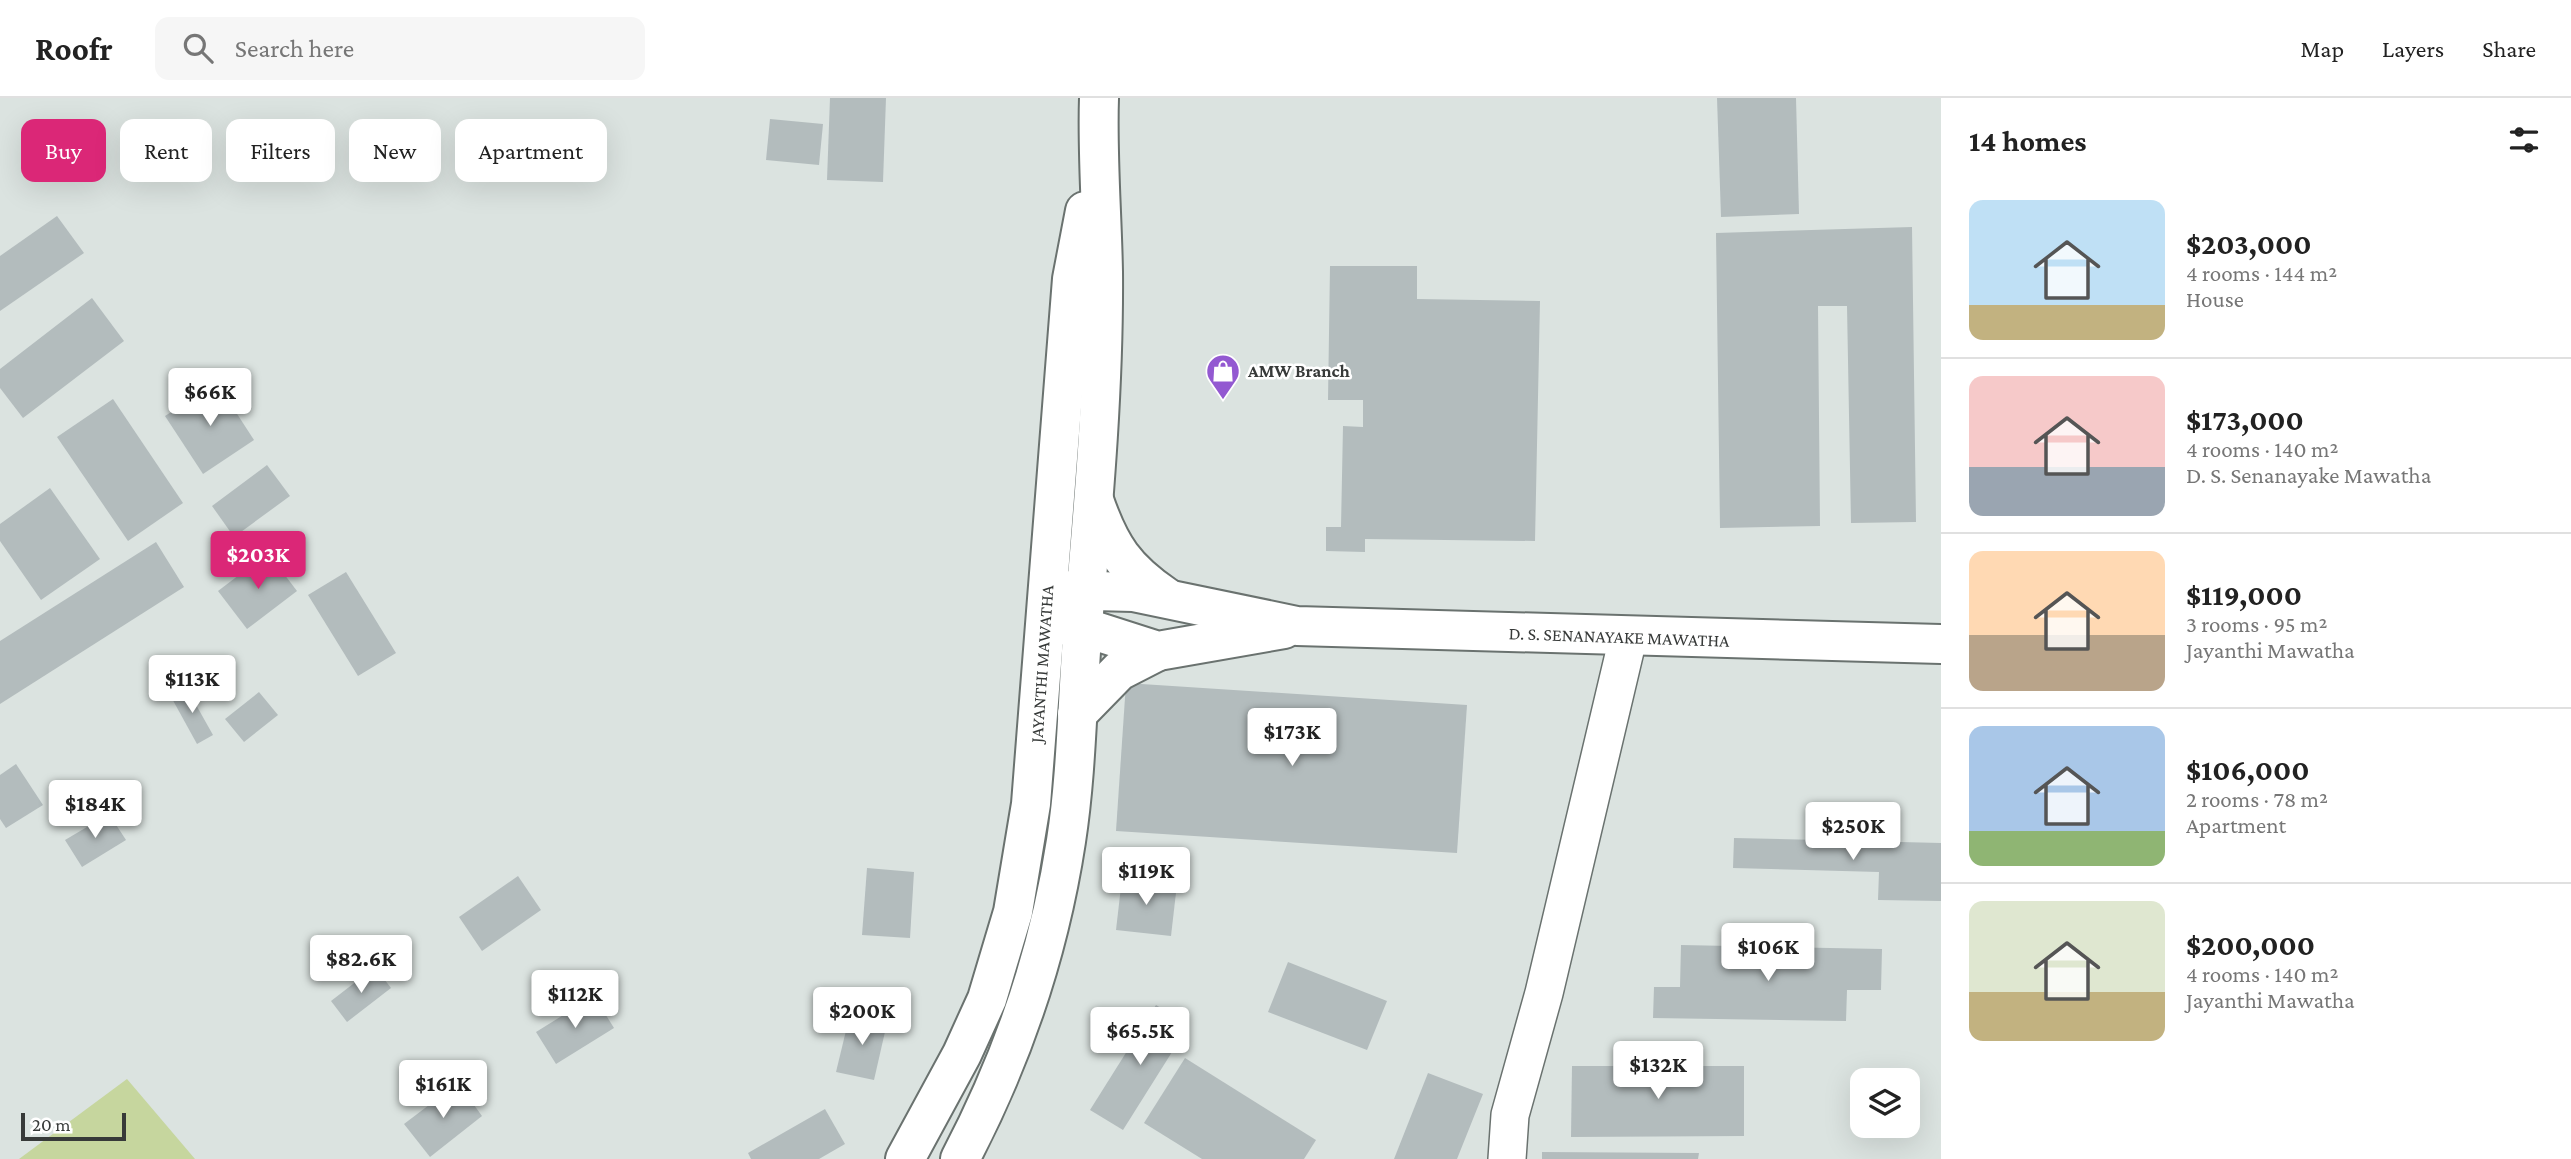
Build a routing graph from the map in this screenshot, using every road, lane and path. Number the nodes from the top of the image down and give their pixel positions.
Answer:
1 (1099, 98) edge
2 (1097, 147) junction
3 (1094, 500) junction
4 (1167, 597) junction
5 (1046, 607) junction
6 (1084, 609) junction
7 (1297, 626) junction
8 (1629, 638) junction
9 (1941, 644) edge
10 (1158, 651) junction
11 (1077, 714) junction
12 (905, 1159) edge
13 (960, 1159) edge
14 (1507, 1159) edge

1 - 2 main road, JAYANTHI MAWATHA
2 - 3 main road, JAYANTHI MAWATHA
2 - 5 main road, JAYANTHI MAWATHA
3 - 4 main road
3 - 6 main road, JAYANTHI MAWATHA
4 - 6 main road, D. S. SENANAYAKE MAWATHA
4 - 7 main road, D. S. SENANAYAKE MAWATHA
5 - 6 main road
5 - 12 main road, JAYANTHI MAWATHA
6 - 10 main road, D. S. SENANAYAKE MAWATHA
6 - 11 main road, JAYANTHI MAWATHA
7 - 8 main road, D. S. SENANAYAKE MAWATHA
7 - 10 main road, D. S. SENANAYAKE MAWATHA
8 - 9 main road, D. S. SENANAYAKE MAWATHA
8 - 14 street
10 - 11 main road
11 - 13 main road, JAYANTHI MAWATHA

